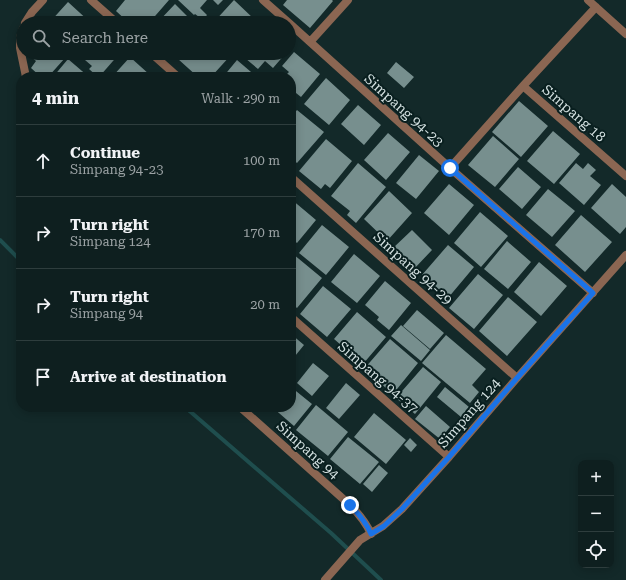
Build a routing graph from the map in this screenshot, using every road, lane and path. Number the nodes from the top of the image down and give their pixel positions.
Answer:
1 (43, 0) edge
2 (91, 0) edge
3 (263, 0) edge
4 (348, 0) edge
5 (588, 0) edge
6 (596, 7) junction
7 (29, 16) edge
8 (109, 16) edge
9 (281, 16) edge
10 (296, 29) edge
11 (626, 34) edge
12 (310, 42) junction
13 (22, 60) edge
14 (159, 60) edge
15 (25, 72) edge
16 (172, 72) edge
17 (523, 86) junction
18 (450, 168) junction
19 (626, 176) edge
20 (296, 181) edge
21 (626, 255) edge
22 (593, 293) junction
23 (296, 321) edge
24 (517, 378) junction
25 (246, 412) edge
26 (449, 457) junction
27 (371, 534) junction
28 (325, 580) edge

1 - 7 street
2 - 8 street
3 - 9 street, Simpang 94-23
4 - 12 street
5 - 6 street
6 - 11 street
6 - 17 street
10 - 12 street, Simpang 94-23
12 - 18 street, Simpang 94-23
13 - 15 street
14 - 16 street
17 - 18 street
17 - 19 street, Simpang 18
18 - 22 street, Simpang 94-23
20 - 24 street, Simpang 94-29
21 - 22 street, Simpang 124
22 - 24 street, Simpang 124
23 - 26 street, Simpang 94-37
24 - 26 street, Simpang 124
25 - 27 street, Simpang 94
26 - 27 street, Simpang 124
27 - 28 street, Simpang 124

